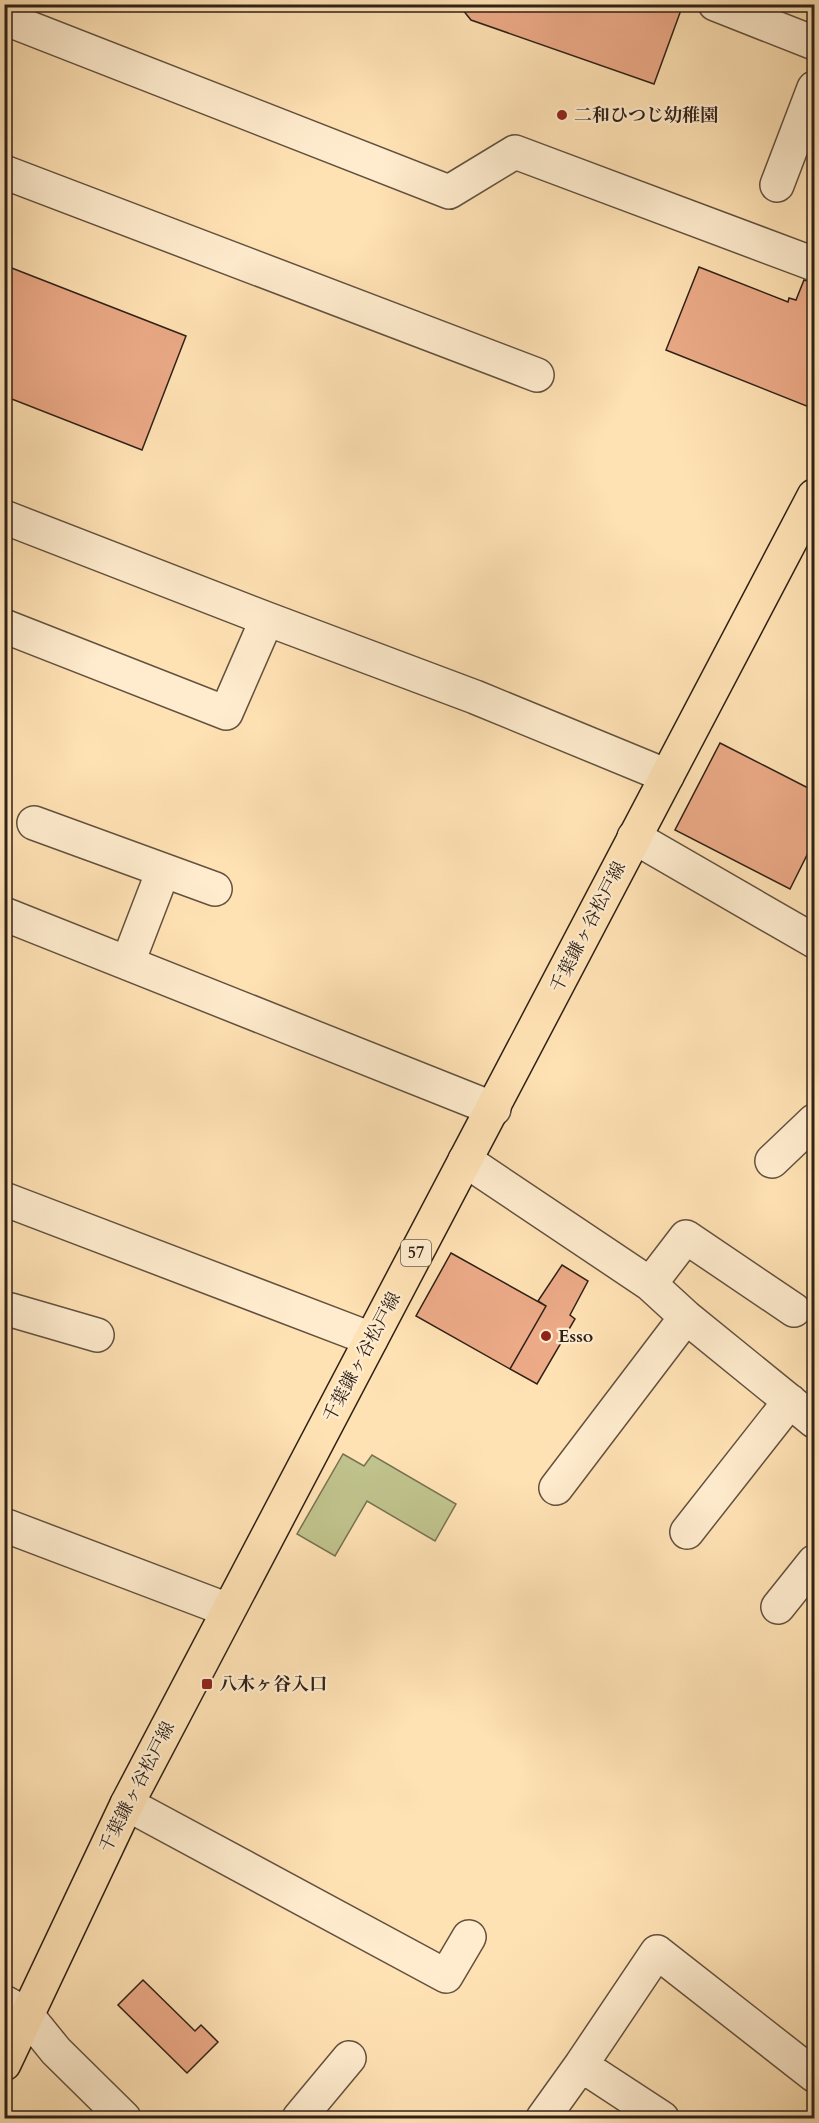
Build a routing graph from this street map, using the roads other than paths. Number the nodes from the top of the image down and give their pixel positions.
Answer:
1 (715, 4) edge
2 (4, 18) edge
3 (814, 43) edge
4 (814, 88) edge
5 (4, 172) edge
6 (777, 185) dead end
7 (814, 264) edge
8 (537, 375) dead end
9 (814, 496) edge
10 (4, 517) edge
11 (267, 620) junction
12 (4, 626) edge
13 (667, 776) junction
14 (34, 823) dead end
15 (634, 837) junction
16 (163, 871) junction
17 (215, 889) dead end
18 (4, 914) edge
19 (814, 941) edge
20 (128, 962) junction
21 (494, 1109) junction
22 (814, 1121) edge
23 (465, 1160) junction
24 (772, 1161) dead end
25 (4, 1199) edge
26 (650, 1284) junction
27 (794, 1310) dead end
28 (4, 1313) edge
29 (686, 1317) junction
30 (97, 1335) dead end
31 (371, 1340) junction
32 (802, 1411) edge
33 (556, 1488) dead end
34 (4, 1525) edge
35 (687, 1532) dead end
36 (814, 1562) edge
37 (778, 1607) dead end
38 (228, 1610) junction
39 (127, 1804) junction
40 (469, 1937) dead end
41 (15, 2008) edge
42 (349, 2058) dead end
43 (4, 2064) edge
44 (582, 2065) junction
45 (814, 2075) edge
46 (124, 2118) edge
47 (299, 2118) edge
48 (543, 2118) edge
49 (662, 2118) edge

1 - 3 street
2 - 7 street
4 - 6 street
5 - 8 street
9 - 13 main road, 千葉鎌ヶ谷松戸線 / 57
10 - 11 street
11 - 12 street
11 - 13 street
13 - 15 main road, 千葉鎌ヶ谷松戸線 / 57
14 - 16 street
15 - 19 street
15 - 21 main road, 千葉鎌ヶ谷松戸線 / 57
16 - 17 street
16 - 20 street
18 - 20 street
20 - 21 street
21 - 23 main road, 千葉鎌ヶ谷松戸線 / 57
22 - 24 street
23 - 26 street
23 - 31 main road, 千葉鎌ヶ谷松戸線 / 57
25 - 31 street
26 - 27 street
26 - 29 street
28 - 30 street
29 - 32 street
29 - 33 street
31 - 38 main road, 千葉鎌ヶ谷松戸線 / 57
32 - 35 street
34 - 38 street
36 - 37 street
38 - 39 main road, 千葉鎌ヶ谷松戸線 / 57
39 - 40 street
39 - 41 main road, 千葉鎌ヶ谷松戸線 / 57
41 - 43 main road, 千葉鎌ヶ谷松戸線 / 57
41 - 46 street
42 - 47 street
44 - 45 street
44 - 48 street
44 - 49 street

